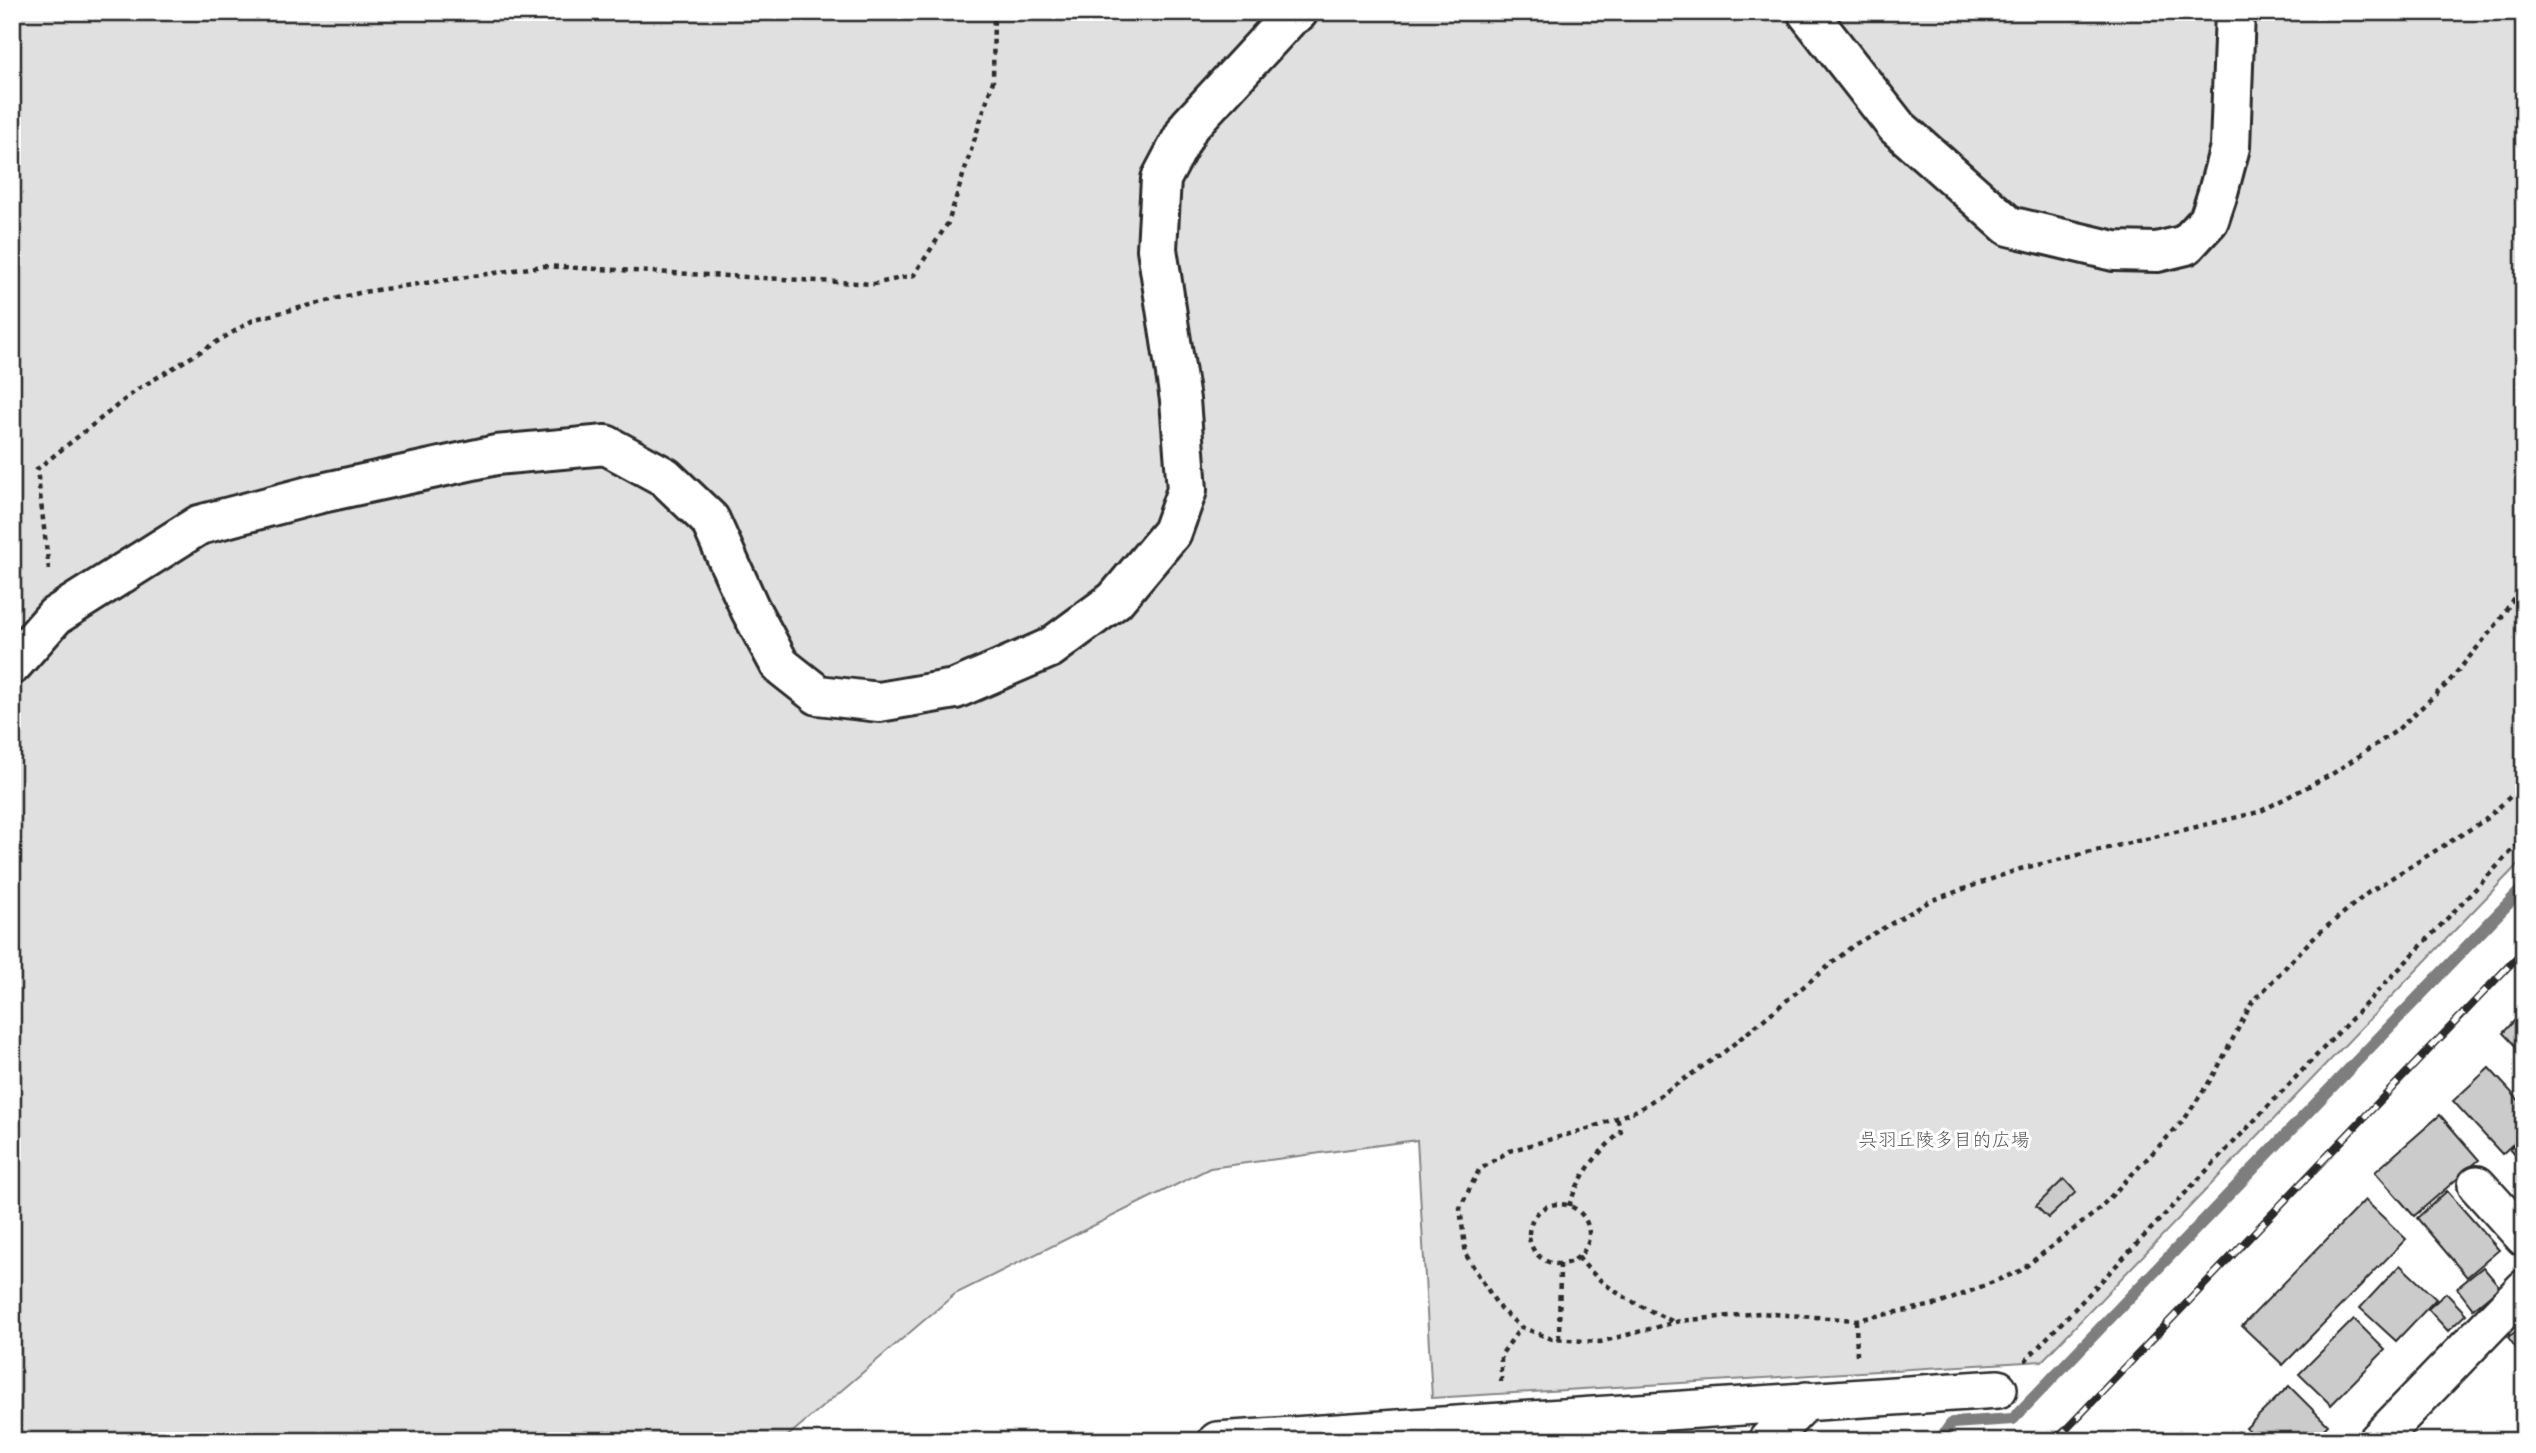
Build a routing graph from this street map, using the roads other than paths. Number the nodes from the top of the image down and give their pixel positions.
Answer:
1 (1298, 12) edge
2 (1807, 12) edge
3 (2235, 12) edge
4 (12, 665) edge
5 (2477, 1185) dead end
6 (2524, 1237) edge
7 (2524, 1289) edge
8 (1998, 1389) road end
9 (1806, 1401) junction
10 (1408, 1435) edge
11 (2391, 1436) edge
12 (1217, 1441) edge
13 (1767, 1441) edge

1 - 4 street
2 - 3 street
5 - 6 street
7 - 11 street
8 - 9 street
9 - 10 street
9 - 13 street
10 - 12 street

